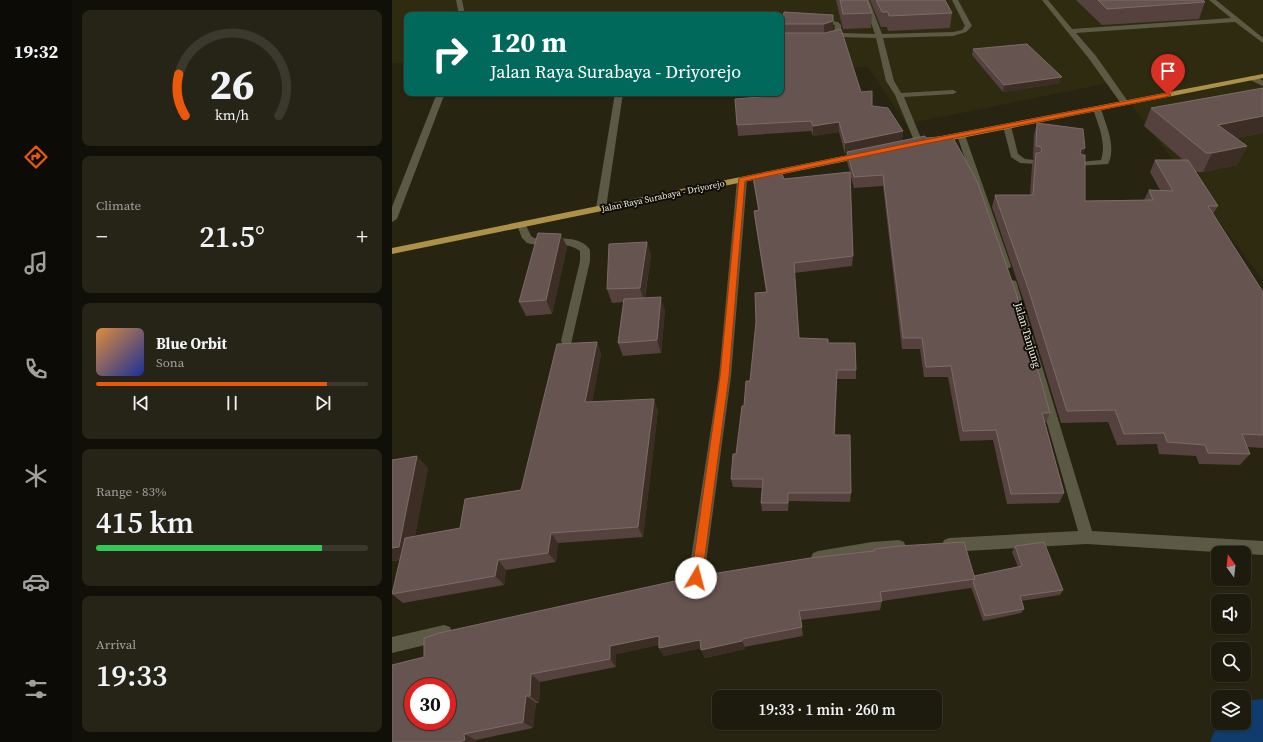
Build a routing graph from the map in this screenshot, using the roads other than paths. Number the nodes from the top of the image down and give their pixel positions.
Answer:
1 (459, 0) edge
2 (866, 0) edge
3 (955, 0) edge
4 (1045, 0) edge
5 (1212, 0) edge
6 (461, 12) edge
7 (1236, 20) junction
8 (812, 21) edge
9 (1071, 32) junction
10 (837, 35) junction
11 (878, 36) junction
12 (818, 40) edge
13 (1263, 41) edge
14 (1263, 76) edge
15 (1253, 78) junction
16 (1263, 84) edge
17 (953, 92) dead end
18 (899, 95) junction
19 (440, 96) edge
20 (619, 96) edge
21 (1125, 103) junction
22 (1097, 109) junction
23 (1007, 126) junction
24 (961, 135) junction
25 (915, 144) joint
26 (873, 152) edge
27 (1033, 162) dead end
28 (1081, 164) edge
29 (742, 180) junction
30 (601, 208) junction
31 (392, 219) edge
32 (522, 225) junction
33 (392, 251) edge
34 (567, 341) dead end
35 (1088, 537) junction
36 (936, 545) edge
37 (912, 547) edge
38 (1263, 548) edge
39 (803, 560) edge
40 (712, 576) edge
41 (696, 578) junction
42 (681, 582) edge
43 (460, 630) edge
44 (392, 645) edge

1 - 6 street
2 - 11 street
3 - 11 street
4 - 9 street
5 - 7 street
7 - 9 street
7 - 13 street
8 - 10 street
9 - 21 street
10 - 11 street
10 - 12 street
11 - 18 street
14 - 15 main road
15 - 16 street
15 - 21 main road
17 - 18 street
18 - 25 street
19 - 31 street
20 - 30 street
21 - 22 main road
22 - 23 main road
22 - 28 street
23 - 24 main road
23 - 27 street
24 - 25 main road
24 - 35 street, Jalan Tanjung
26 - 29 main road, Jalan Raya Surabaya - Driyorejo
29 - 30 main road, Jalan Raya Surabaya - Driyorejo
29 - 41 street
30 - 32 main road, Jalan Raya Surabaya - Driyorejo
32 - 33 main road, Jalan Raya Surabaya - Driyorejo
32 - 34 street
35 - 36 street
35 - 38 street
37 - 39 street
40 - 41 street
41 - 42 street
43 - 44 street

